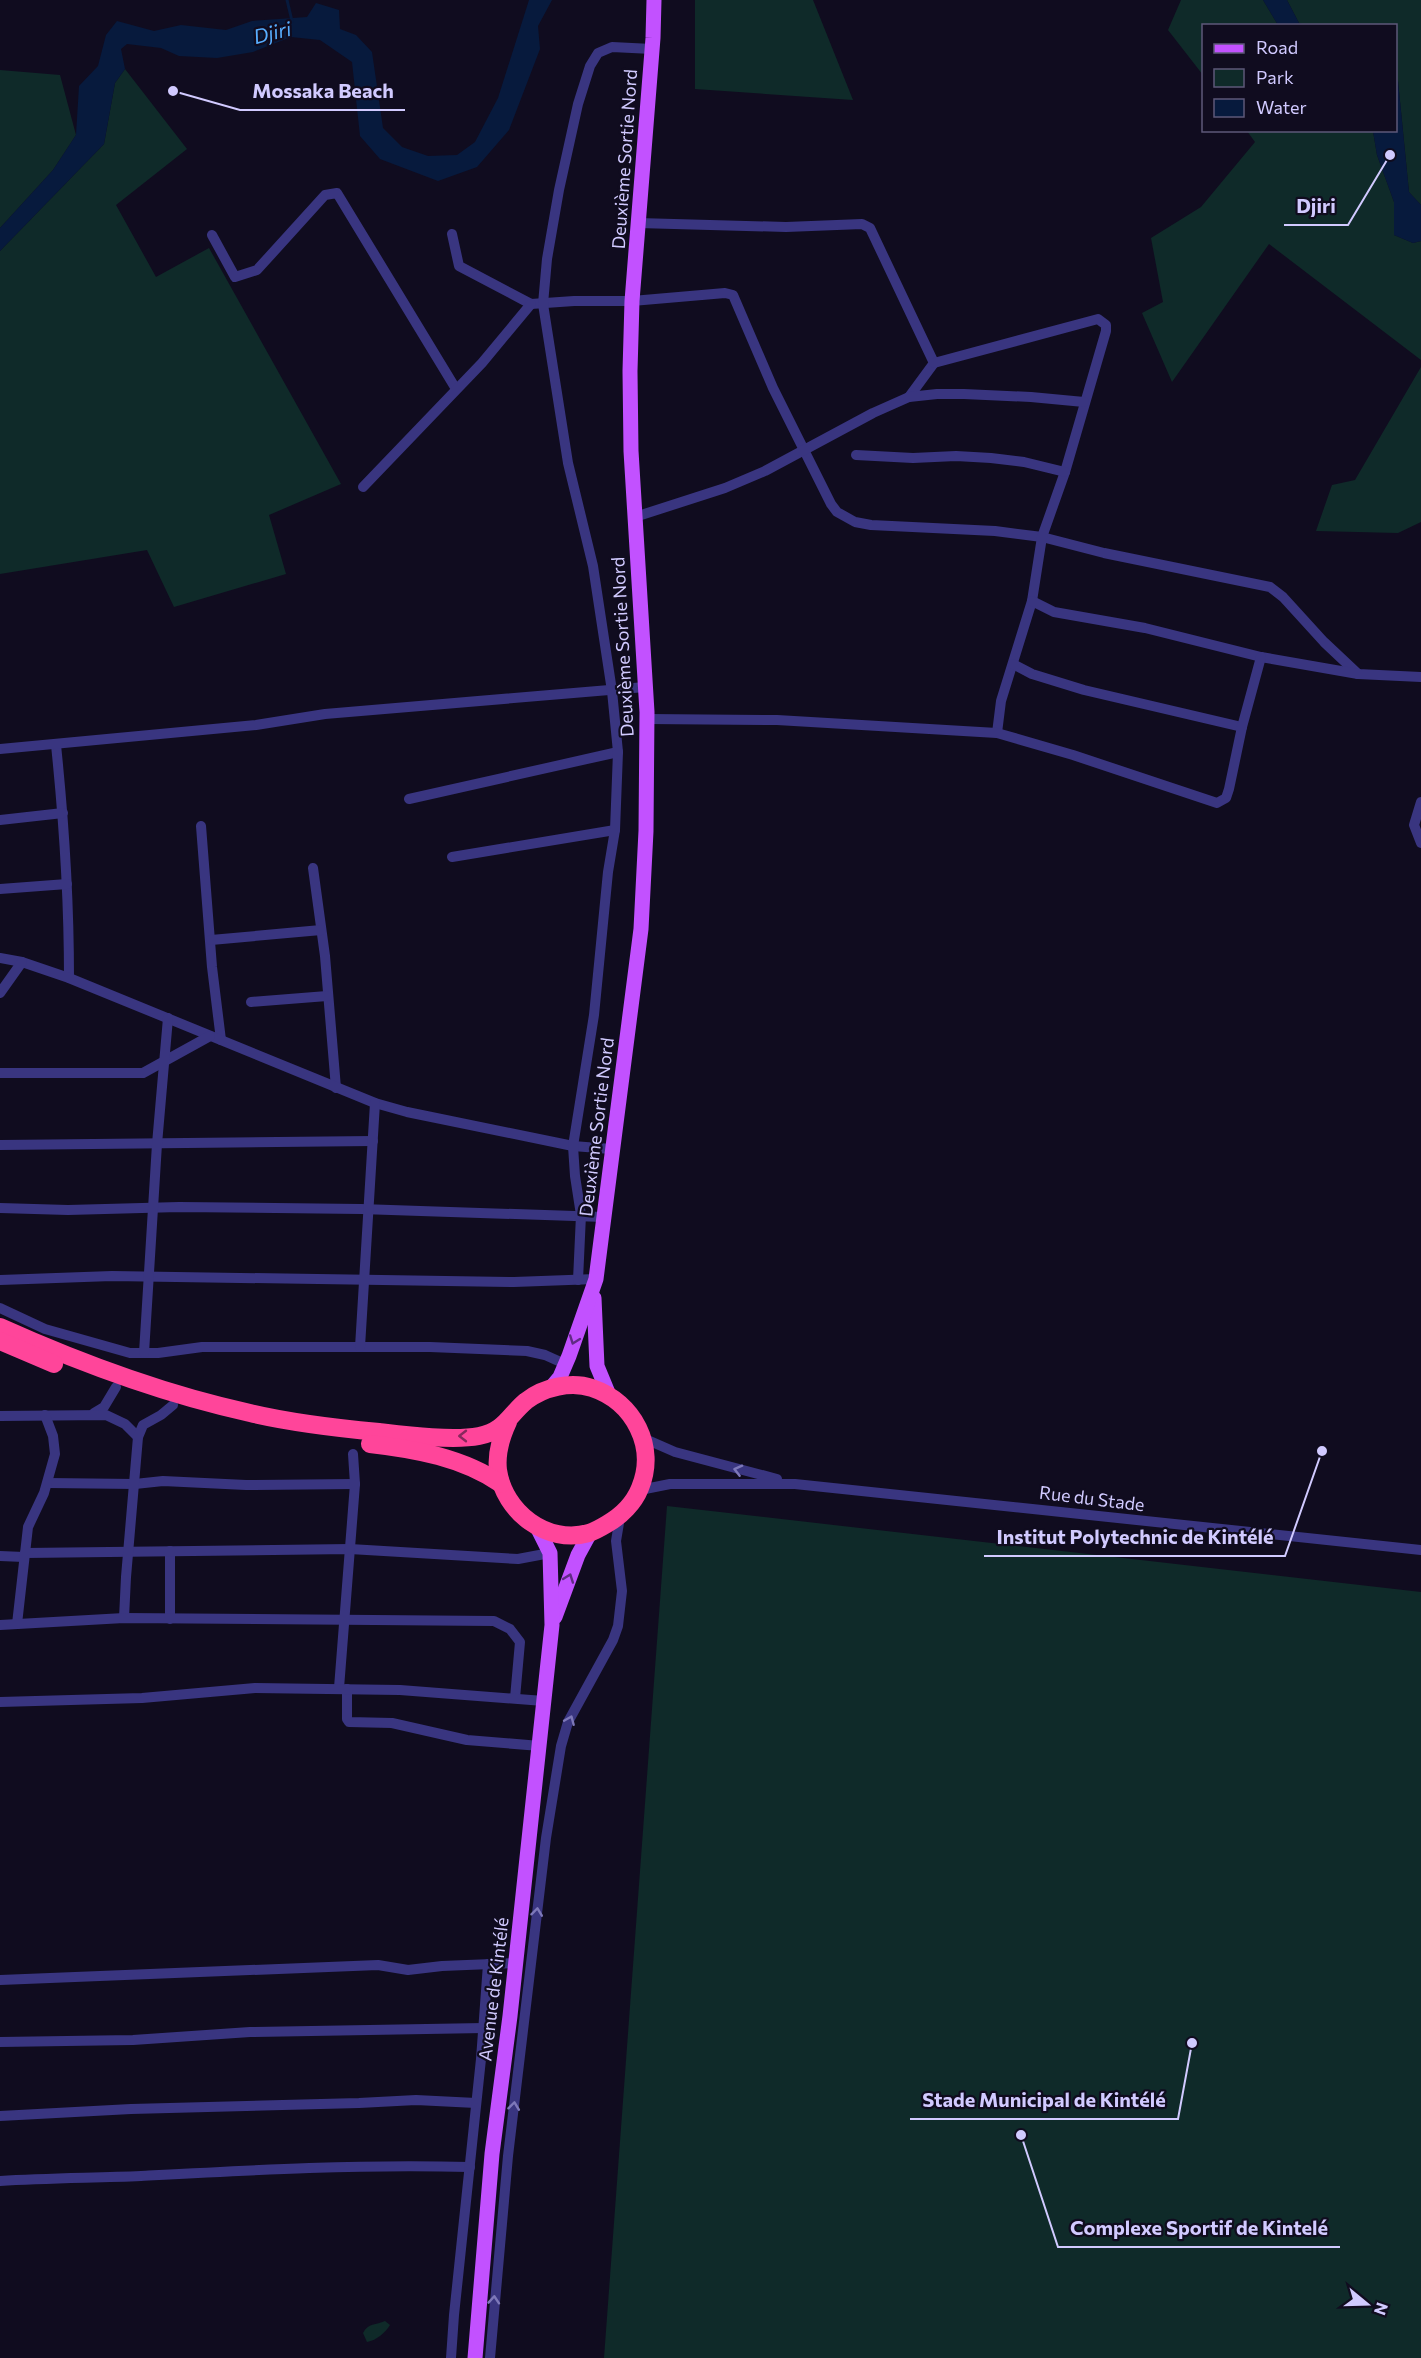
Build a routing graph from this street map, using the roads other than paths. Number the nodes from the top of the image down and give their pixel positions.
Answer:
1 (654, 0) edge
2 (652, 49) junction
3 (638, 224) junction
4 (452, 234) dead end
5 (212, 235) dead end
6 (633, 301) junction
7 (531, 304) junction
8 (543, 304) junction
9 (934, 363) junction
10 (456, 390) junction
11 (909, 397) junction
12 (1084, 402) junction
13 (804, 450) junction
14 (856, 455) dead end
15 (1065, 472) junction
16 (363, 487) dead end
17 (635, 517) junction
18 (1042, 537) junction
19 (1032, 601) junction
20 (1261, 657) junction
21 (1013, 664) junction
22 (1358, 674) junction
23 (1421, 677) edge
24 (645, 687) junction
25 (612, 691) junction
26 (647, 719) junction
27 (1242, 727) junction
28 (997, 733) junction
29 (56, 745) junction
30 (0, 749) edge
31 (618, 752) junction
32 (409, 799) dead end
33 (1421, 802) edge
34 (63, 813) junction
35 (0, 820) edge
36 (201, 826) dead end
37 (615, 830) junction
38 (1421, 843) edge
39 (453, 857) dead end
40 (314, 868) dead end
41 (67, 884) junction
42 (0, 890) edge
43 (321, 930) junction
44 (211, 940) junction
45 (0, 958) edge
46 (22, 962) junction
47 (69, 978) junction
48 (0, 993) edge
49 (327, 996) junction
50 (250, 1002) dead end
51 (168, 1018) junction
52 (210, 1036) junction
53 (221, 1040) junction
54 (164, 1063) junction
55 (0, 1073) edge
56 (336, 1088) junction
57 (375, 1103) junction
58 (373, 1141) junction
59 (157, 1144) junction
60 (0, 1145) edge
61 (573, 1146) junction
62 (612, 1149) junction
63 (152, 1208) junction
64 (0, 1209) edge
65 (369, 1209) junction
66 (581, 1215) junction
67 (604, 1217) junction
68 (148, 1277) junction
69 (365, 1279) junction
70 (0, 1280) edge
71 (578, 1280) junction
72 (595, 1284) junction
73 (0, 1308) edge
74 (1, 1339) edge
75 (360, 1347) junction
76 (144, 1353) junction
77 (565, 1364) junction
78 (116, 1387) junction
79 (550, 1389) junction
80 (609, 1395) junction
81 (173, 1405) junction
82 (94, 1414) junction
83 (0, 1416) edge
84 (45, 1416) junction
85 (508, 1422) junction
86 (138, 1437) junction
87 (643, 1438) junction
88 (353, 1454) dead end
89 (48, 1483) junction
90 (135, 1484) junction
91 (355, 1484) junction
92 (501, 1484) junction
93 (795, 1484) junction
94 (640, 1491) junction
95 (620, 1517) junction
96 (537, 1527) junction
97 (590, 1533) junction
98 (350, 1549) junction
99 (1421, 1550) edge
100 (170, 1551) junction
101 (129, 1552) junction
102 (550, 1553) junction
103 (24, 1555) junction
104 (0, 1556) edge
105 (124, 1618) junction
106 (170, 1619) junction
107 (343, 1619) junction
108 (17, 1623) junction
109 (0, 1625) edge
110 (552, 1625) junction
111 (343, 1688) junction
112 (515, 1698) junction
113 (544, 1701) junction
114 (0, 1702) edge
115 (540, 1746) junction
116 (516, 1963) junction
117 (488, 1964) junction
118 (0, 1980) edge
119 (484, 2028) junction
120 (0, 2042) edge
121 (476, 2103) junction
122 (0, 2116) edge
123 (470, 2167) junction
124 (0, 2181) edge
125 (451, 2358) edge
126 (475, 2358) edge
127 (490, 2358) edge

1 - 2 main road, Deuxième Sortie Nord
2 - 3 main road, Deuxième Sortie Nord
2 - 8 street
3 - 6 main road, Deuxième Sortie Nord
3 - 9 street
4 - 7 street
5 - 10 street
6 - 8 street
6 - 13 street
6 - 17 main road, Deuxième Sortie Nord
7 - 8 street
7 - 10 street
8 - 25 street
9 - 11 street
9 - 12 street
10 - 16 street
11 - 12 street
11 - 13 street
12 - 15 street
13 - 17 street
13 - 18 street
14 - 15 street
15 - 18 street
17 - 24 main road, Deuxième Sortie Nord
18 - 19 street
18 - 22 street
19 - 20 street
19 - 21 street
20 - 22 street
20 - 27 street
21 - 27 street
21 - 28 street
22 - 23 street
24 - 25 street
24 - 26 main road, Deuxième Sortie Nord
25 - 29 street
25 - 31 street
26 - 28 street
26 - 62 main road, Deuxième Sortie Nord
27 - 28 street
29 - 30 street
29 - 34 street
31 - 32 street
31 - 37 street
33 - 38 street
34 - 35 street
34 - 41 street
36 - 44 street
37 - 39 street
37 - 61 street
40 - 43 street
41 - 42 street
41 - 47 street
43 - 44 street
43 - 49 street
44 - 53 street
45 - 46 street
46 - 47 street
46 - 48 street
47 - 51 street
49 - 50 street
49 - 56 street
51 - 52 street
51 - 54 street
52 - 53 street
52 - 54 street
53 - 56 street
54 - 55 street
54 - 59 street
56 - 57 street
57 - 58 street
57 - 61 street
58 - 59 street
58 - 65 street
59 - 60 street
59 - 63 street
61 - 62 street
61 - 66 street
62 - 67 main road, Deuxième Sortie Nord
63 - 64 street
63 - 65 street
63 - 68 street
65 - 66 street
65 - 69 street
66 - 67 street
66 - 71 street
67 - 72 main road, Deuxième Sortie Nord
68 - 69 street
68 - 70 street
68 - 76 street
69 - 71 street
69 - 75 street
71 - 72 street
72 -> 77 main road, Deuxième Sortie Nord
72 - 80 main road, Deuxième Sortie Nord
73 - 76 street
74 - 78 highway
85 -> 74 highway
75 - 76 street
75 - 77 street
77 - 79 main road, Deuxième Sortie Nord
78 - 81 highway
78 - 82 street
79 - 80 highway
79 - 85 highway
80 - 87 highway
81 - 86 street
81 - 92 highway
82 - 84 street
82 - 86 street
83 - 84 street
84 - 89 street
85 - 92 highway
86 - 90 street
93 -> 87 street, Rue du Stade
87 - 94 highway
88 - 91 street
89 - 90 street
89 - 103 street
90 - 91 street
90 - 101 street
91 - 98 street
92 - 96 highway
93 - 94 street, Rue du Stade
93 - 99 street, Rue du Stade
94 - 95 highway
95 - 97 highway
127 -> 95 street
96 - 97 highway
96 - 102 main road, Avenue de Kintélé
110 -> 97 main road, Avenue de Kintélé
98 - 100 street
98 - 102 street
98 - 107 street
100 - 101 street
100 - 106 street
101 - 103 street
101 - 105 street
102 - 110 main road, Avenue de Kintélé
103 - 104 street
103 - 108 street
105 - 106 street
105 - 108 street
106 - 107 street
107 - 111 street
107 - 112 street
108 - 109 street
110 - 113 main road, Avenue de Kintélé
111 - 112 street
111 - 114 street
111 - 115 street
112 - 113 street
113 - 115 main road, Avenue de Kintélé
115 - 116 main road, Avenue de Kintélé
116 - 117 street
116 - 126 main road, Avenue de Kintélé
117 - 118 street
117 - 119 street
119 - 120 street
119 - 121 street
121 - 122 street
121 - 123 street
123 - 124 street
123 - 125 street

